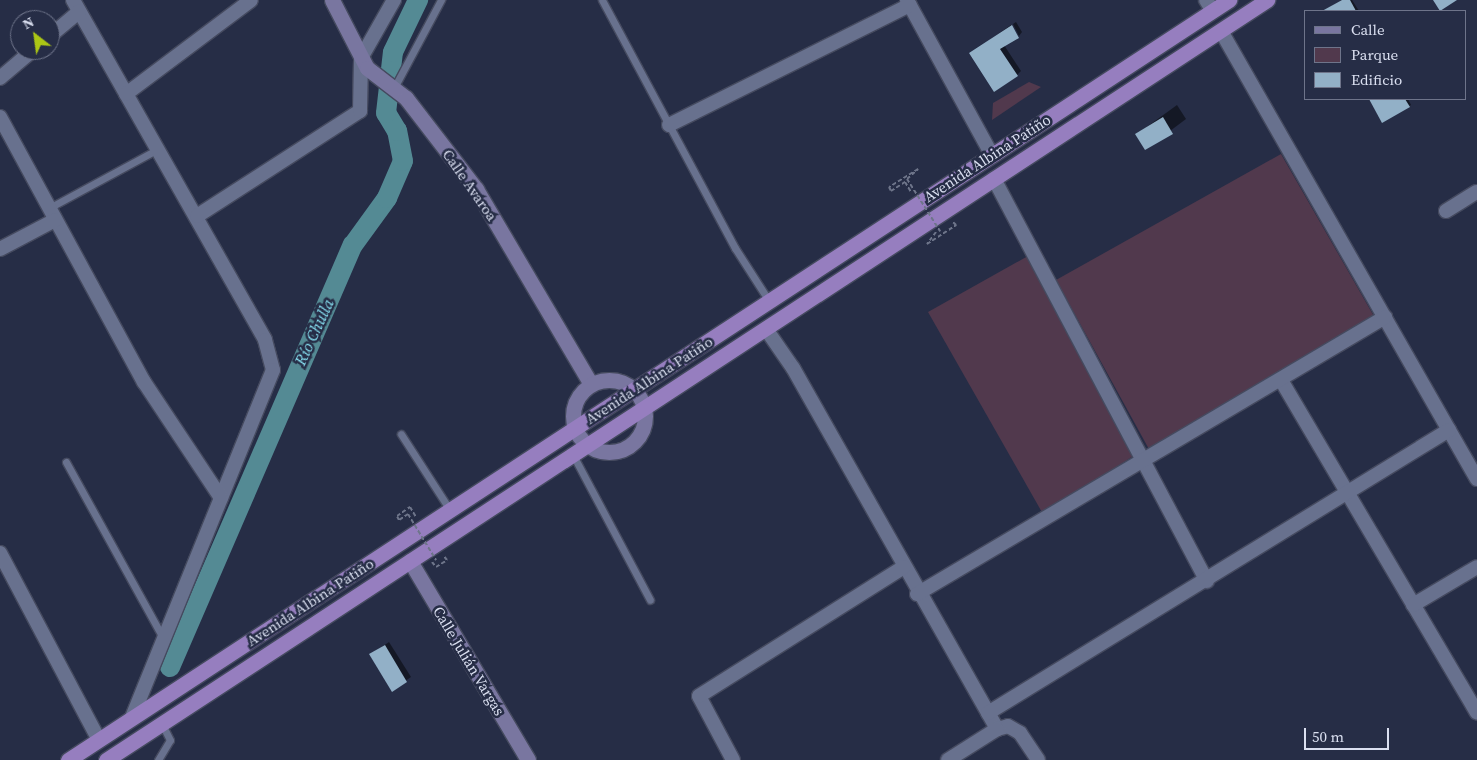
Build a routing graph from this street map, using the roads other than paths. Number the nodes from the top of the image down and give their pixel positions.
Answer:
1 (251, 0) edge
2 (332, 0) edge
3 (394, 0) edge
4 (441, 0) edge
5 (602, 0) edge
6 (1229, 0) edge
7 (1267, 0) edge
8 (908, 2) edge
9 (76, 6) edge
10 (1210, 6) edge
11 (60, 24) edge
12 (1221, 30) junction
13 (361, 58) junction
14 (22, 60) edge
15 (0, 78) edge
16 (395, 86) junction
17 (126, 94) junction
18 (0, 117) edge
19 (669, 126) junction
20 (158, 149) junction
21 (992, 155) junction
22 (994, 179) junction
23 (1477, 192) edge
24 (1446, 211) dead end
25 (52, 214) junction
26 (198, 216) junction
27 (0, 250) edge
28 (770, 301) junction
29 (1385, 317) junction
30 (766, 329) junction
31 (1281, 380) junction
32 (591, 384) junction
33 (633, 390) junction
34 (644, 408) junction
35 (575, 428) junction
36 (1449, 430) junction
37 (401, 434) dead end
38 (588, 445) junction
39 (573, 455) junction
40 (1146, 459) junction
41 (66, 462) dead end
42 (1477, 478) edge
43 (1347, 492) junction
44 (221, 498) junction
45 (450, 510) junction
46 (0, 552) edge
47 (410, 561) junction
48 (904, 567) junction
49 (1477, 567) edge
50 (1206, 581) junction
51 (917, 594) junction
52 (650, 600) dead end
53 (1413, 605) junction
54 (164, 639) junction
55 (988, 713) junction
56 (1477, 713) edge
57 (131, 719) junction
58 (162, 724) junction
59 (997, 729) junction
60 (99, 740) junction
61 (68, 760) edge
62 (106, 760) edge
63 (158, 760) edge
64 (528, 760) edge
65 (733, 760) edge
66 (948, 760) edge
67 (1038, 760) edge

1 - 17 street
2 - 13 main road, Calle Avaroa
3 - 13 street
4 - 16 lane
5 - 19 lane
6 - 10 highway, Avenida Albina Patiño
7 - 12 highway, Avenida Albina Patiño
8 - 19 street
8 - 21 street
9 - 11 street
9 - 17 street
10 - 21 highway, Avenida Albina Patiño
12 - 22 highway, Avenida Albina Patiño
12 - 29 street
13 - 16 main road, Calle Avaroa
13 - 26 street
14 - 15 street
16 - 32 main road, Calle Avaroa
17 - 20 street
18 - 25 street
19 - 28 lane
20 - 25 lane
20 - 26 street
21 - 28 highway, Avenida Albina Patiño
22 - 30 highway, Avenida Albina Patiño
22 - 40 street
23 - 24 street
25 - 27 street
25 - 44 street
26 - 44 street
28 - 33 highway, Avenida Albina Patiño
29 - 31 street
29 - 36 street
30 - 34 highway, Avenida Albina Patiño
30 - 48 street
31 - 40 street
31 - 43 street
32 - 33 main road
32 - 35 main road
33 - 34 main road
33 - 35 highway, Avenida Albina Patiño
34 - 38 highway, Avenida Albina Patiño
34 - 38 main road
35 - 38 main road
35 - 45 highway, Avenida Albina Patiño
36 - 42 street
36 - 43 street
37 - 45 lane
38 - 39 highway, Avenida Albina Patiño
39 - 47 highway, Avenida Albina Patiño
39 - 52 lane
40 - 50 street
40 - 51 street
41 - 54 lane
43 - 50 street
43 - 53 street
44 - 54 street
45 - 57 highway, Avenida Albina Patiño
46 - 60 street
47 - 58 highway, Avenida Albina Patiño
47 - 64 main road, Calle Julián Vargas
48 - 51 street
48 - 65 street
49 - 53 street
50 - 55 street
51 - 55 street
53 - 56 street
54 - 57 street
55 - 59 street
57 - 60 highway, Avenida Albina Patiño
58 - 62 highway, Avenida Albina Patiño
58 - 63 lane
59 - 66 street
59 - 67 street
60 - 61 highway, Avenida Albina Patiño

